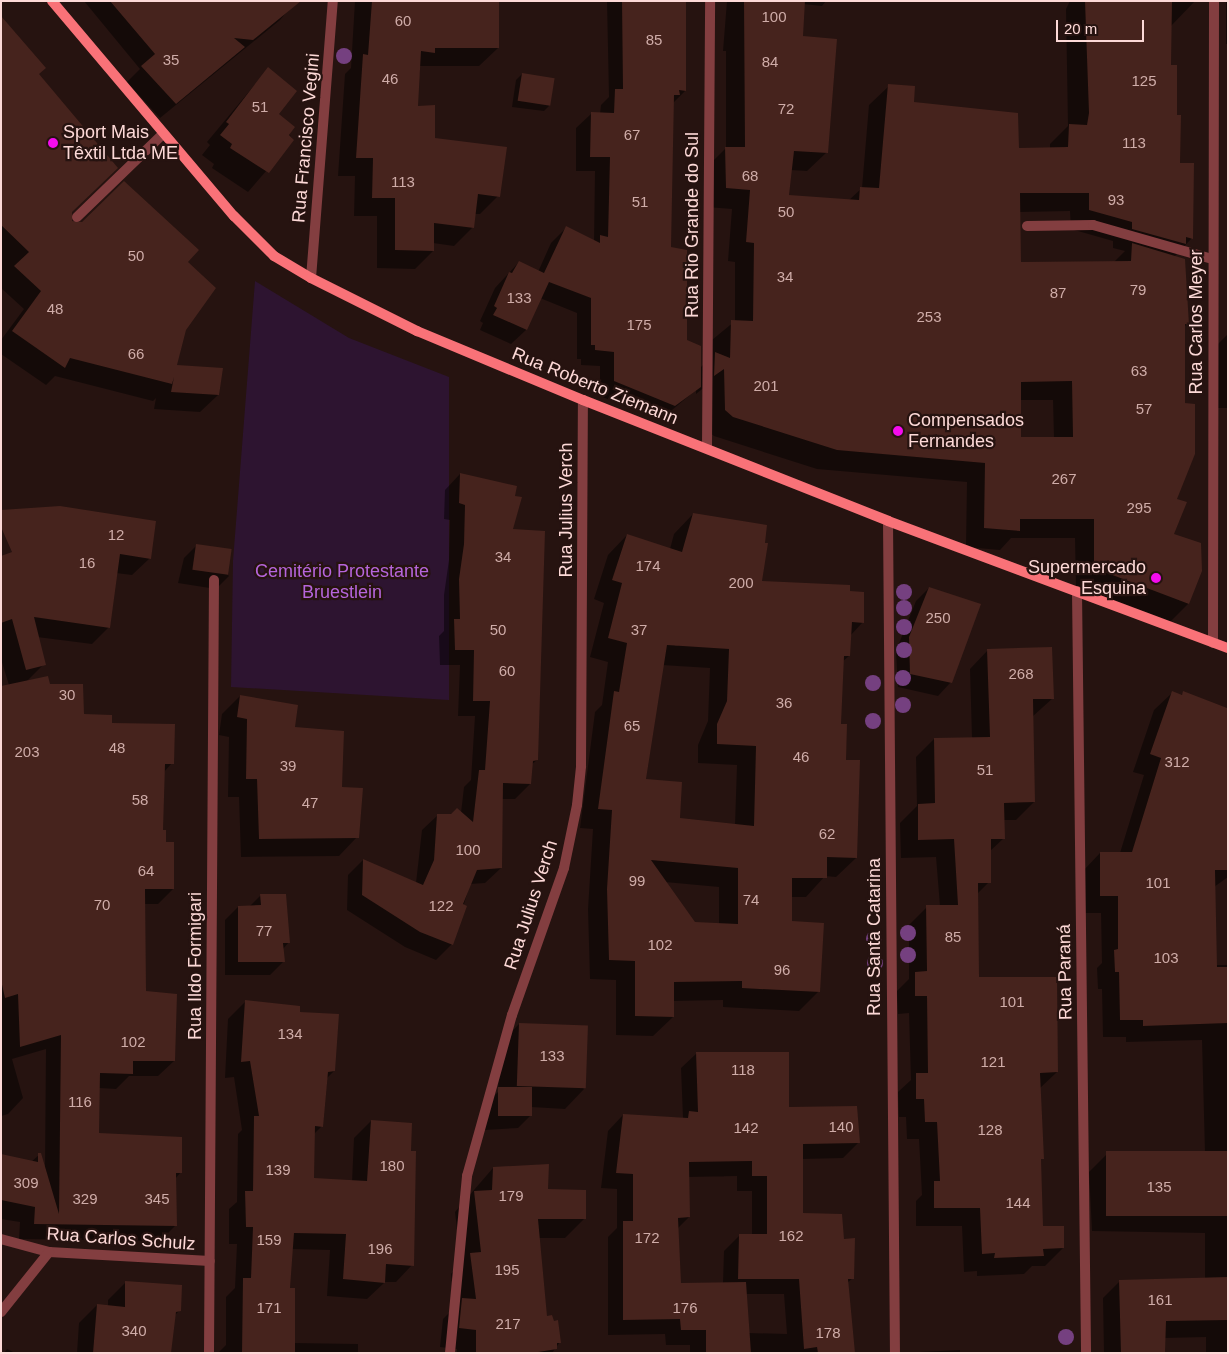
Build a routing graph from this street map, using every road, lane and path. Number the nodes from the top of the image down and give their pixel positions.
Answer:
1 (52, 1) edge
2 (333, 1) edge
3 (710, 1) edge
4 (1214, 1) edge
5 (163, 134) junction
6 (77, 217) dead end
7 (1027, 226) dead end
8 (1212, 259) junction
9 (311, 278) junction
10 (583, 400) junction
11 (707, 448) junction
12 (888, 520) junction
13 (214, 580) dead end
14 (1077, 591) junction
15 (1213, 643) junction
16 (1228, 648) edge
17 (1, 1239) edge
18 (49, 1252) junction
19 (210, 1261) junction
20 (1, 1312) edge
21 (209, 1353) edge
22 (450, 1353) edge
23 (895, 1353) edge
24 (1086, 1353) edge

1 - 5 main road, Rua Roberto Ziemann
2 - 9 street, Rua Francisco Vegini
3 - 11 street, Rua Rio Grande do Sul
4 - 8 street, Rua Carlos Meyer
5 - 6 street
5 - 9 main road, Rua Roberto Ziemann
7 - 8 street
8 - 15 street, Rua Carlos Meyer
9 - 10 main road, Rua Roberto Ziemann
10 - 11 main road, Rua Roberto Ziemann
10 - 22 street, Rua Julius Verch
11 - 12 main road, Rua Roberto Ziemann
12 - 14 main road, Rua Roberto Ziemann
12 - 23 street, Rua Santa Catarina
13 - 19 street, Rua Ildo Formigari
14 - 15 main road, Rua Roberto Ziemann
14 - 24 street, Rua Paraná
15 - 16 main road, Rua Roberto Ziemann
17 - 18 street, Rua Carlos Schulz
18 - 19 street, Rua Carlos Schulz
18 - 20 street
19 - 21 street, Rua Ildo Formigari

